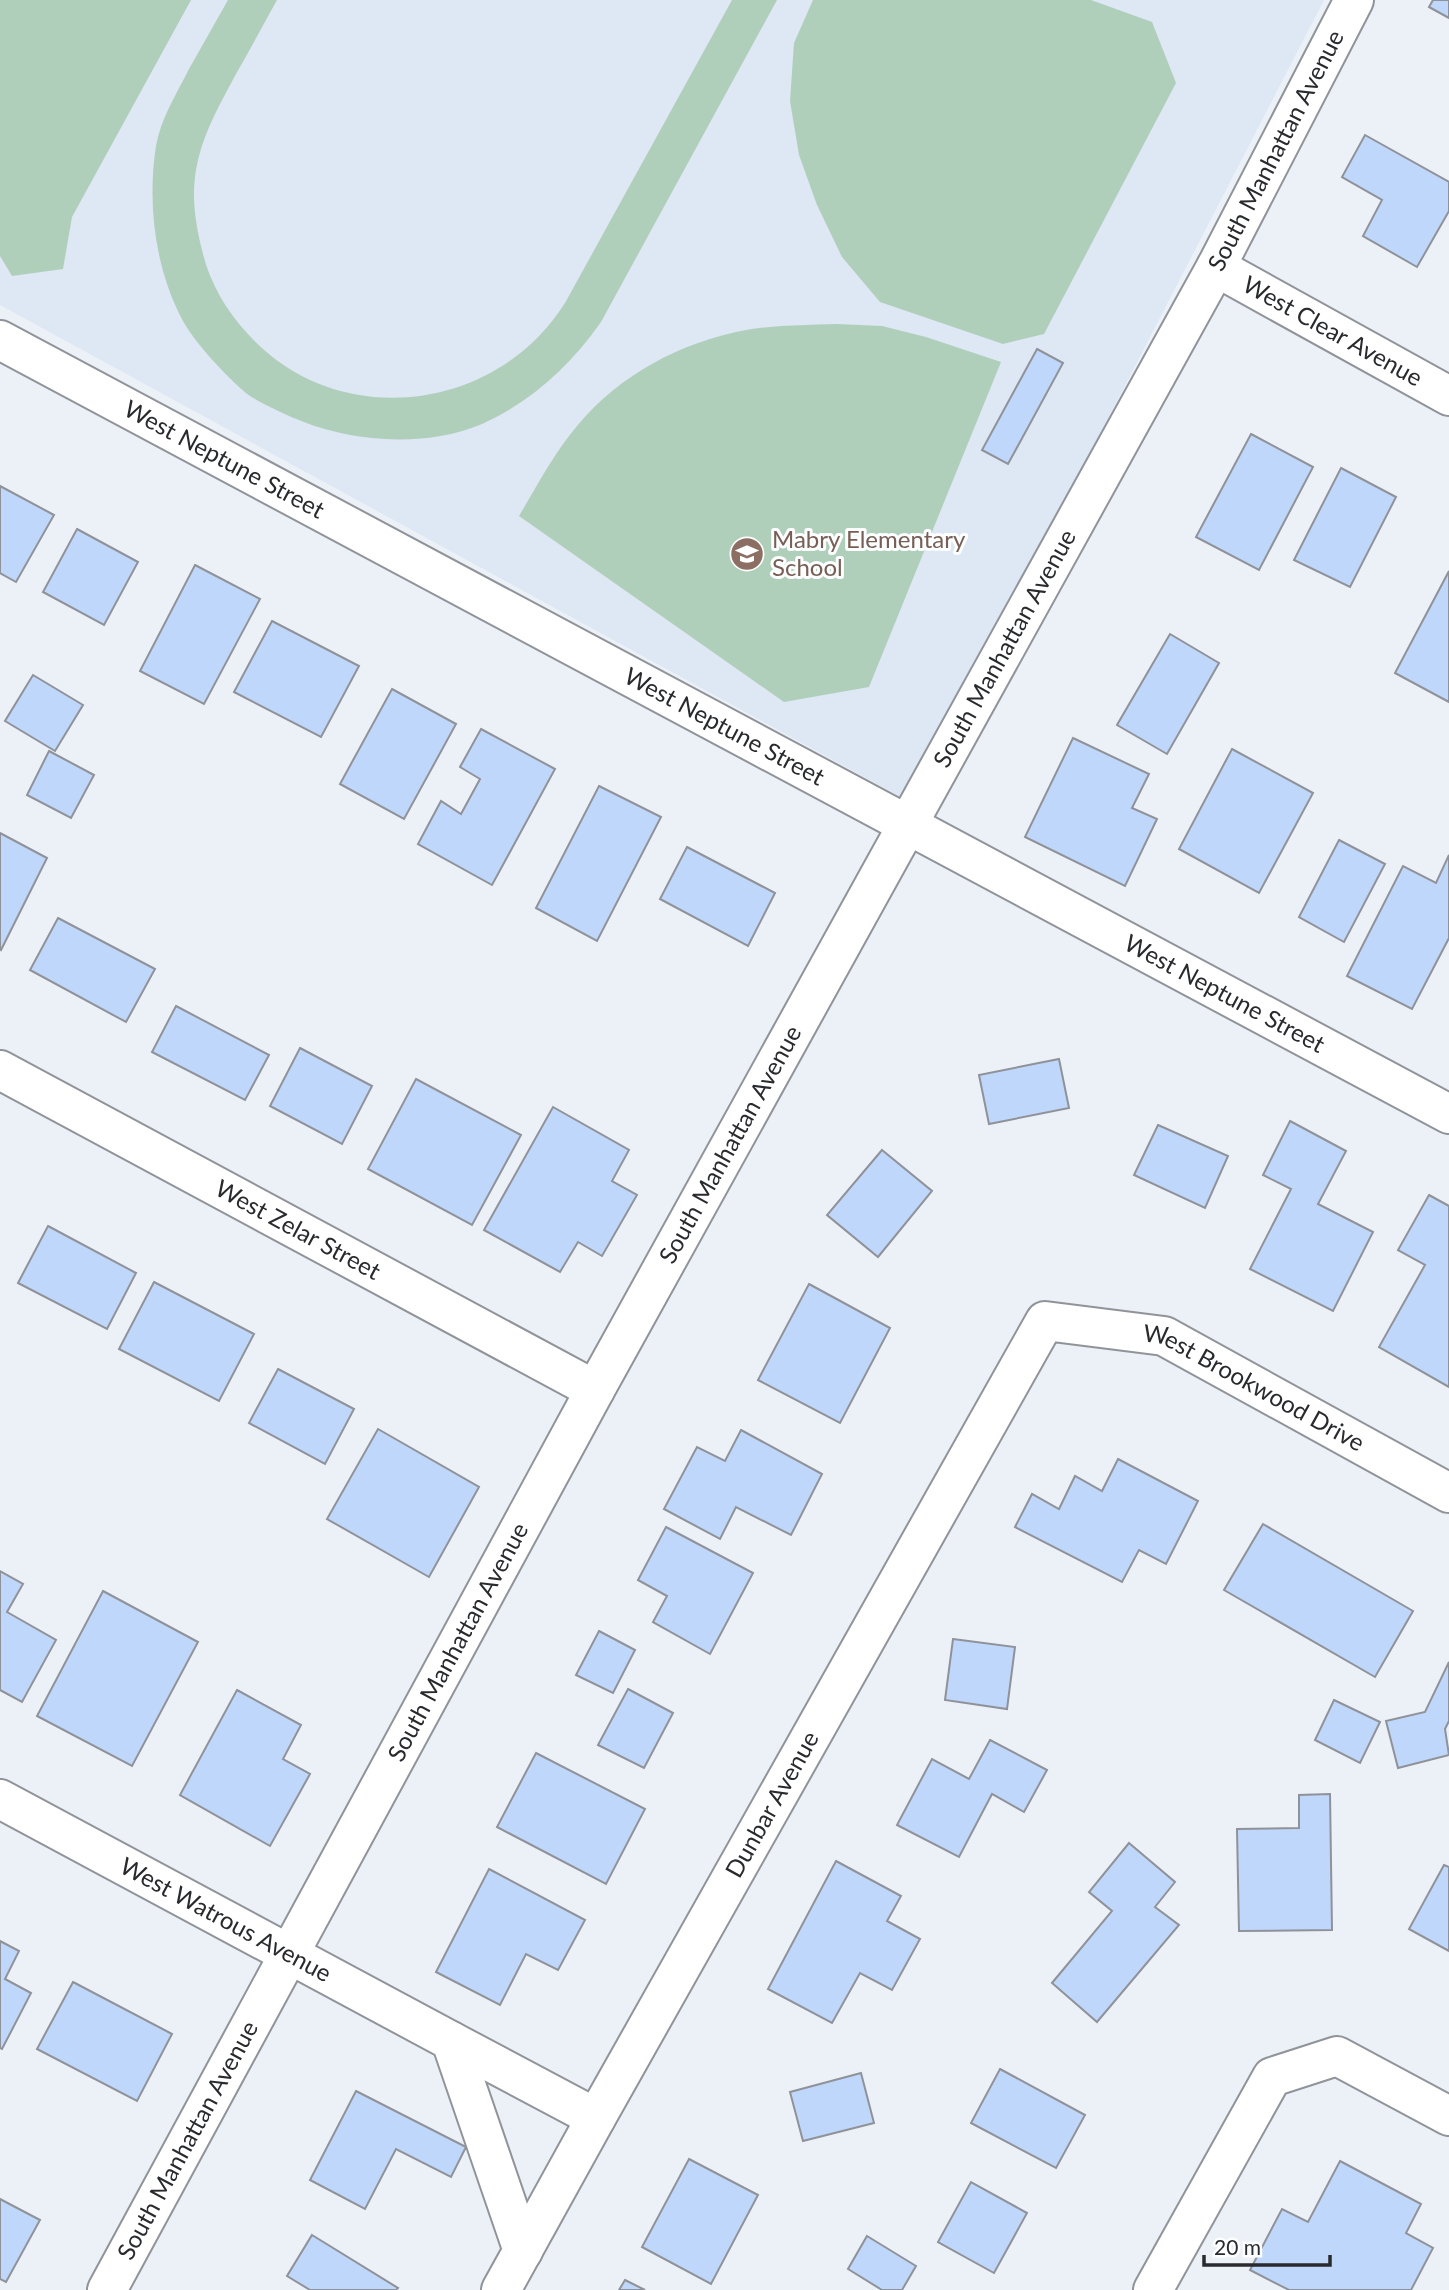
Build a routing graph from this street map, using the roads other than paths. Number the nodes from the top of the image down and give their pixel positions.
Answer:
1 (1354, 0) edge
2 (1216, 267) junction
3 (0, 340) edge
4 (1449, 396) edge
5 (907, 826) junction
6 (0, 1070) edge
7 (1449, 1114) edge
8 (1045, 1321) joint
9 (595, 1390) junction
10 (1449, 1493) edge
11 (0, 1799) edge
12 (289, 1954) junction
13 (452, 2042) junction
14 (1449, 2116) edge
15 (596, 2118) junction
16 (523, 2251) junction
17 (107, 2290) edge
18 (501, 2290) edge
19 (1153, 2290) edge

1 - 2 street, South Manhattan Avenue
2 - 4 street, West Clear Avenue
2 - 5 street, South Manhattan Avenue
3 - 5 street, West Neptune Street
5 - 7 street, West Neptune Street
5 - 9 street, South Manhattan Avenue
6 - 9 street, West Zelar Street
8 - 10 street, West Brookwood Drive
8 - 15 street, Dunbar Avenue
9 - 12 street, South Manhattan Avenue
11 - 12 street, West Watrous Avenue
12 - 13 street, West Watrous Avenue
12 - 17 street, South Manhattan Avenue
13 - 15 street, West Watrous Avenue
13 - 16 street
14 - 19 street
15 - 16 street, Dunbar Avenue
16 - 18 street, Dunbar Avenue

